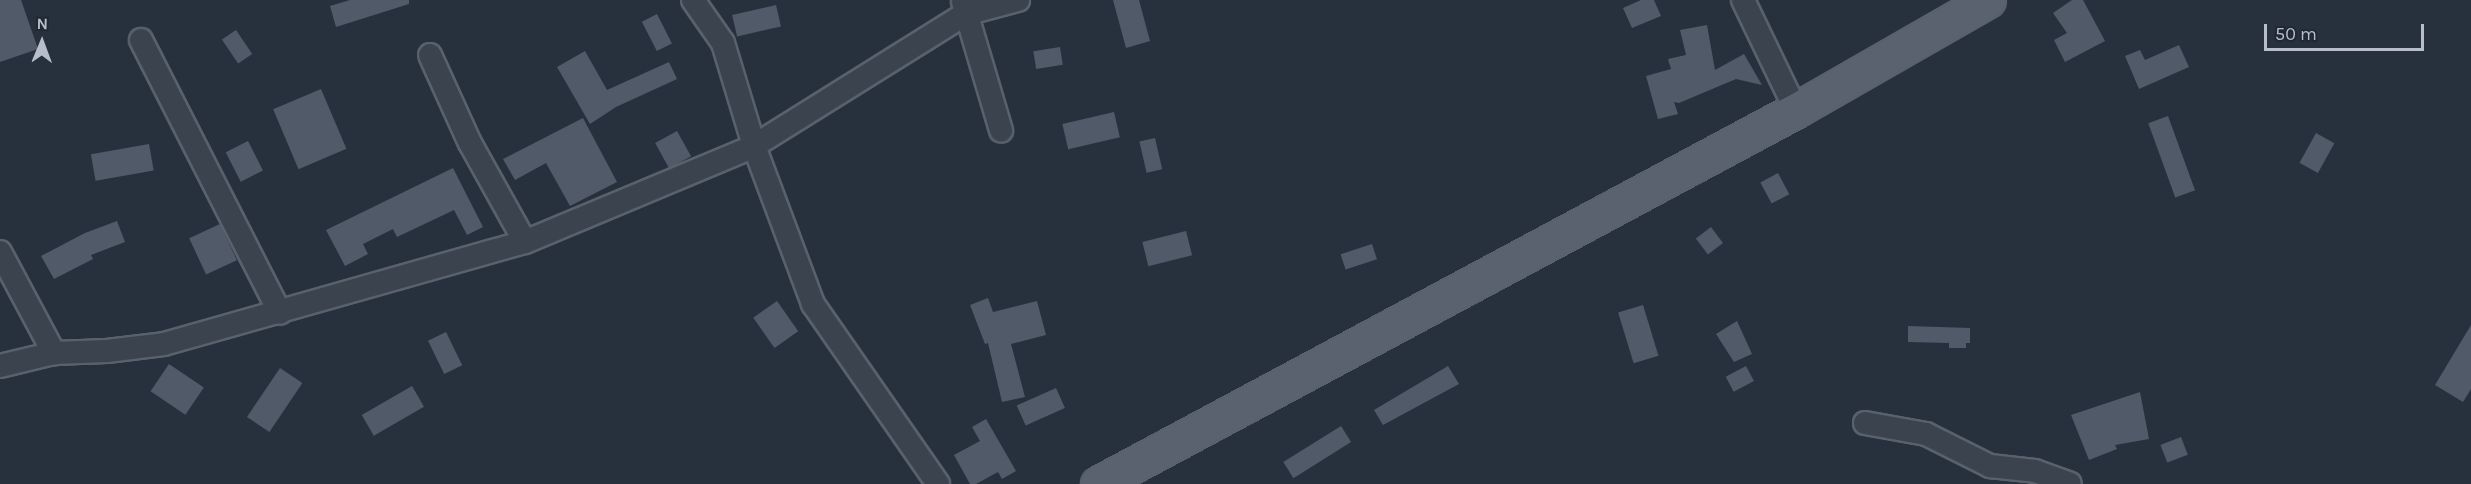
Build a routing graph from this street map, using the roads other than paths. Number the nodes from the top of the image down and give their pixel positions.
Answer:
1 (693, 0) edge
2 (1018, 0) edge
3 (1743, 0) edge
4 (1988, 0) edge
5 (964, 7) edge
6 (141, 39) dead end
7 (430, 55) dead end
8 (1796, 111) junction
9 (1001, 130) dead end
10 (754, 146) junction
11 (525, 242) junction
12 (0, 252) edge
13 (280, 313) junction
14 (54, 353) junction
15 (0, 366) edge
16 (1865, 423) dead end
17 (938, 484) edge
18 (1098, 484) edge
19 (2070, 484) edge

1 - 10 street
2 - 5 street
3 - 8 street
4 - 8 main road
5 - 9 street
5 - 10 street
6 - 13 street
7 - 11 street
8 - 18 main road
10 - 11 street
10 - 17 street
11 - 13 street
12 - 14 street
13 - 14 street
14 - 15 street
16 - 19 street

